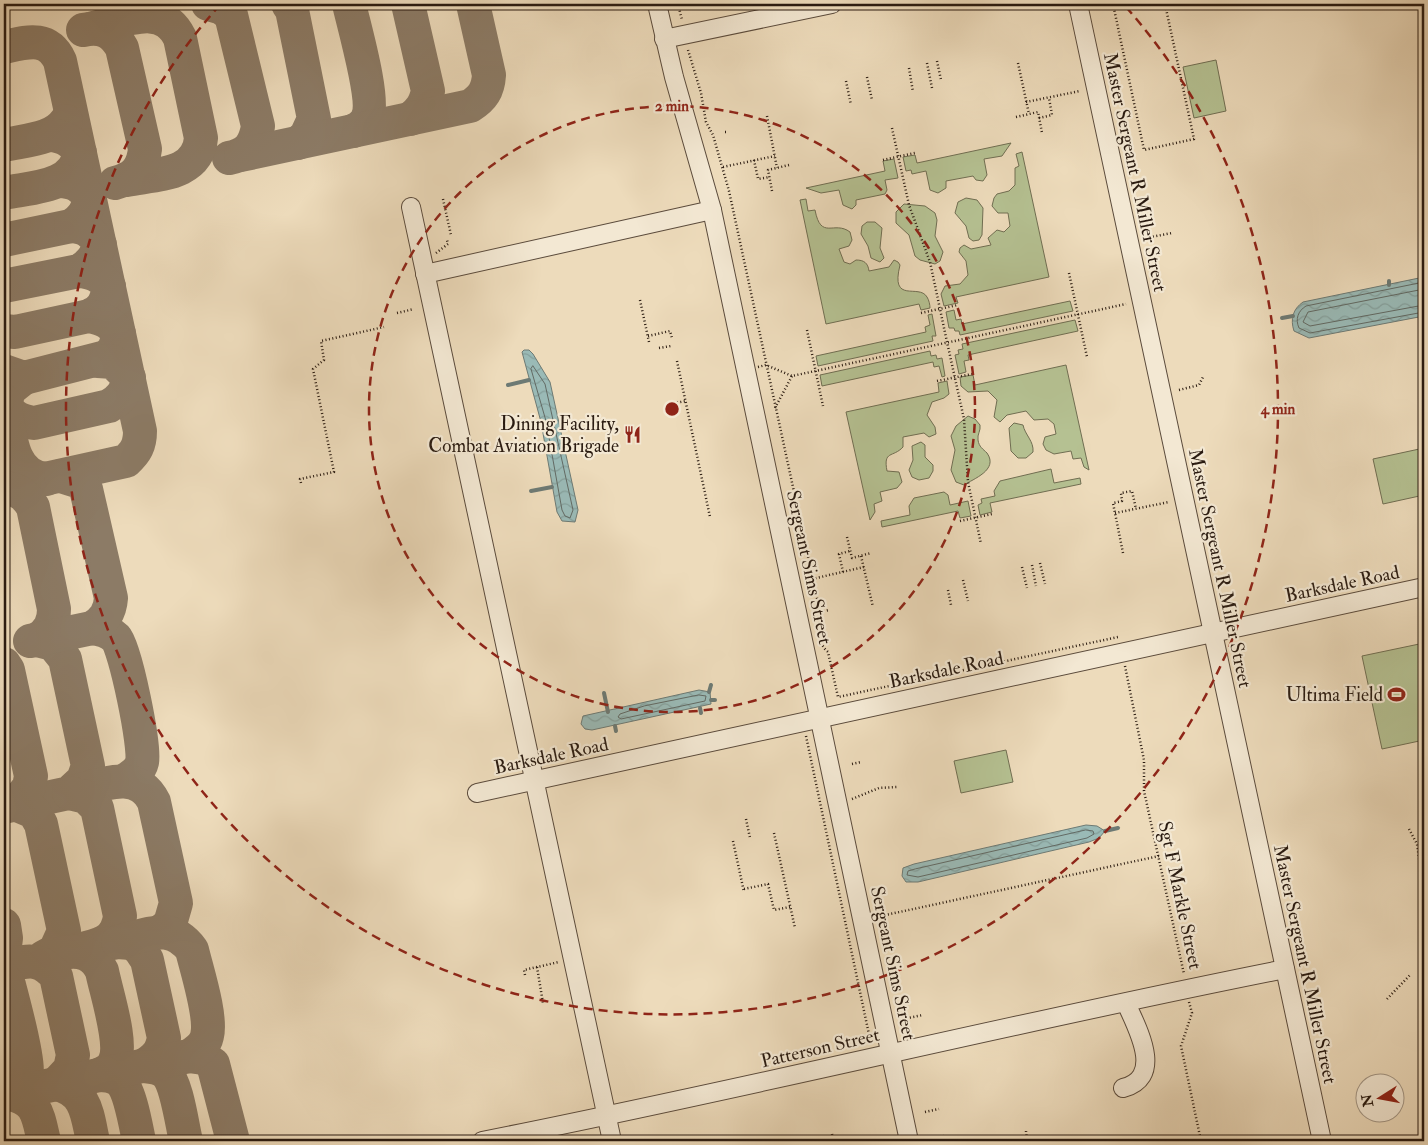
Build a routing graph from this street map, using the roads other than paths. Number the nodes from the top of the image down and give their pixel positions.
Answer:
1 (657, 4) edge
2 (832, 4) edge
3 (1078, 4) edge
4 (664, 39) junction
5 (411, 207) dead end
6 (712, 210) junction
7 (425, 274) junction
8 (1424, 587) edge
9 (1213, 633) junction
10 (820, 718) junction
11 (535, 780) junction
12 (478, 793) dead end
13 (1285, 970) junction
14 (1126, 1003) junction
15 (891, 1053) junction
16 (1123, 1088) dead end
17 (606, 1117) junction
18 (482, 1141) edge
19 (612, 1141) edge
20 (909, 1141) edge
21 (1322, 1141) edge

1 - 4 street, Sergeant Sims Street
2 - 4 street
3 - 9 street, Master Sergeant R Miller Street
4 - 6 street, Sergeant Sims Street
5 - 7 street
6 - 7 street
6 - 10 street, Sergeant Sims Street
7 - 11 street
8 - 9 street, Barksdale Road
9 - 10 street, Barksdale Road
9 - 13 street, Master Sergeant R Miller Street
10 - 11 street, Barksdale Road
10 - 15 street, Sergeant Sims Street
11 - 12 street, Barksdale Road
11 - 17 street
13 - 14 street, Patterson Street
13 - 21 street, Master Sergeant R Miller Street
14 - 15 street, Patterson Street
14 - 16 street
15 - 17 street, Patterson Street
15 - 20 street, Sergeant Sims Street
17 - 18 street, Patterson Street
17 - 19 street

